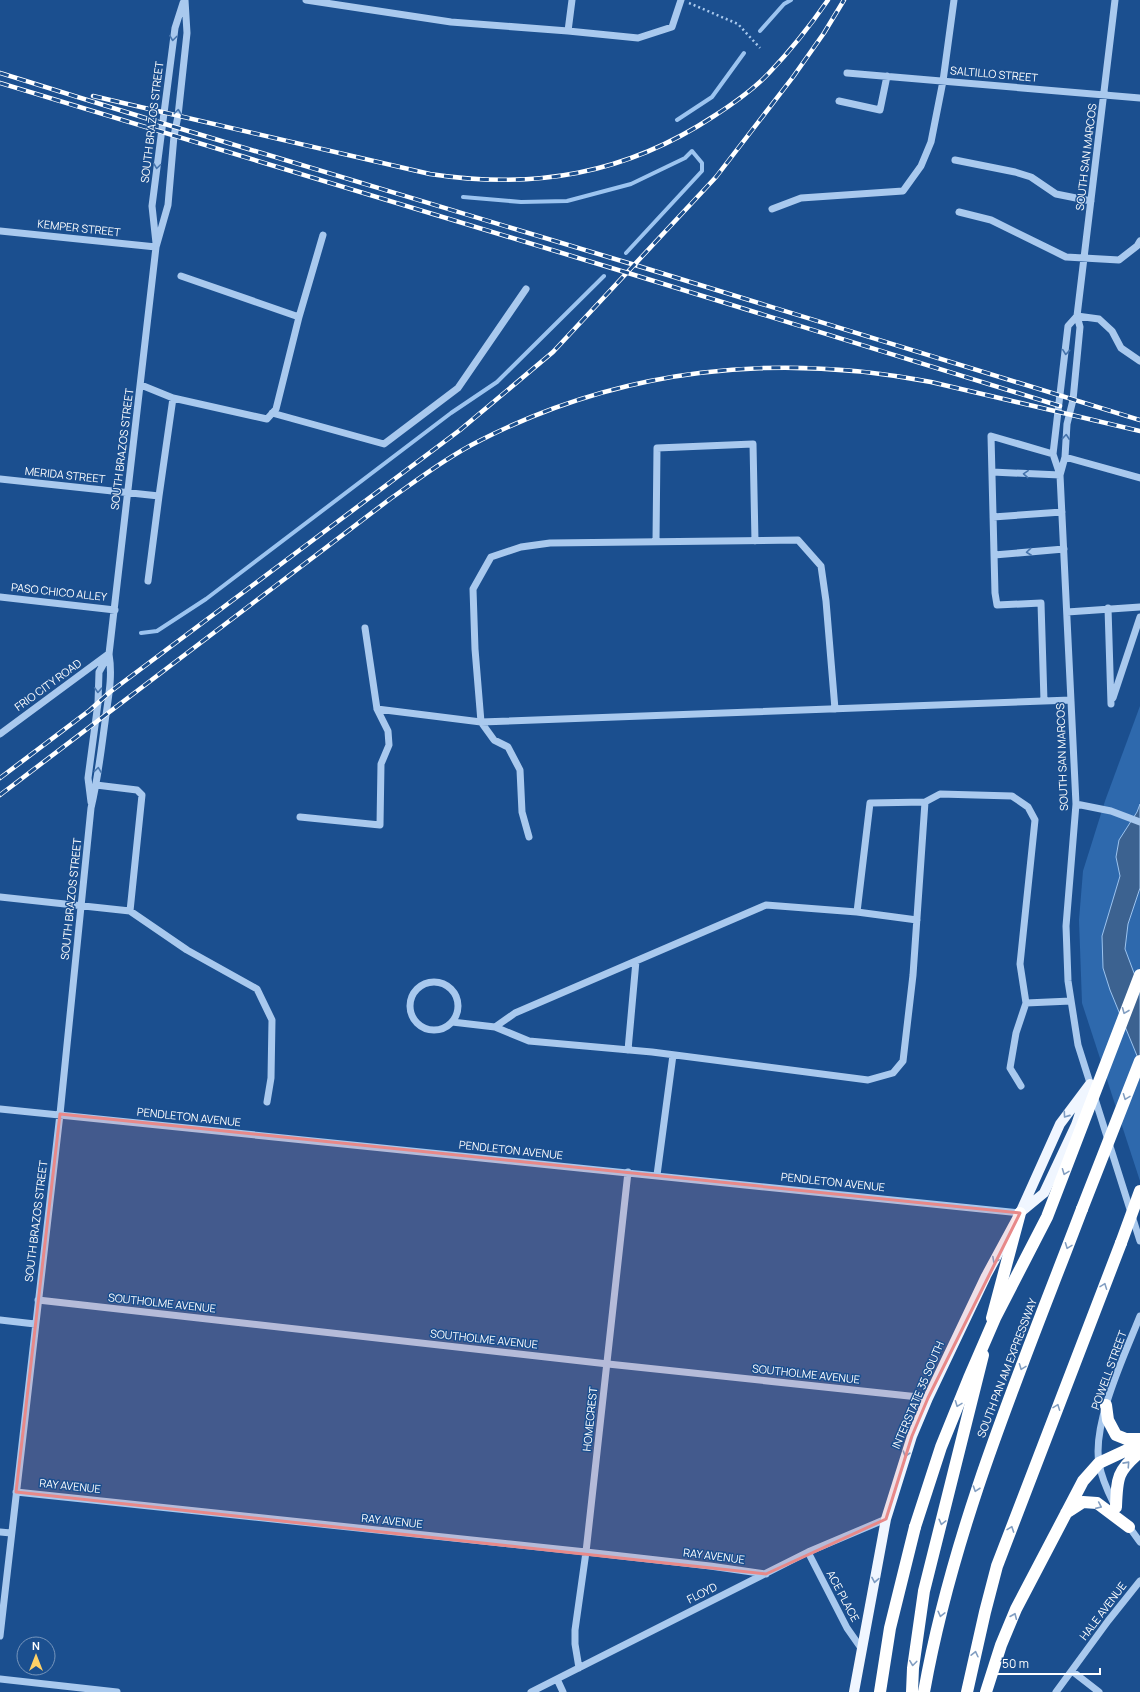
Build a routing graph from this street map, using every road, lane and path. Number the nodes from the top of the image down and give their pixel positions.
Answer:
1 (184, 0) edge
2 (306, 0) edge
3 (572, 0) edge
4 (682, 0) edge
5 (954, 0) edge
6 (1115, 0) edge
7 (568, 31) junction
8 (760, 48) dead end
9 (846, 73) dead end
10 (887, 76) junction
11 (943, 81) junction
12 (1105, 95) junction
13 (1140, 98) edge
14 (839, 101) dead end
15 (955, 160) dead end
16 (1091, 201) junction
17 (772, 209) dead end
18 (960, 212) dead end
19 (0, 231) edge
20 (323, 236) dead end
21 (1140, 241) edge
22 (156, 247) junction
23 (1084, 257) junction
24 (181, 276) dead end
25 (526, 289) dead end
26 (1077, 316) junction
27 (299, 317) junction
28 (1140, 361) edge
29 (141, 386) junction
30 (173, 398) junction
31 (272, 413) junction
32 (1053, 454) junction
33 (1065, 458) junction
34 (992, 472) junction
35 (1060, 476) junction
36 (1140, 478) edge
37 (0, 479) edge
38 (129, 492) junction
39 (158, 496) junction
40 (1062, 512) junction
41 (993, 517) junction
42 (755, 540) junction
43 (656, 542) junction
44 (1064, 549) junction
45 (994, 555) junction
46 (148, 581) dead end
47 (0, 597) edge
48 (1140, 607) edge
49 (1108, 608) junction
50 (115, 610) junction
51 (1067, 612) junction
52 (1140, 617) edge
53 (365, 628) dead end
54 (109, 654) junction
55 (1071, 700) junction
56 (1044, 701) junction
57 (377, 709) junction
58 (835, 709) junction
59 (481, 722) junction
60 (2, 732) edge
61 (96, 785) junction
62 (925, 802) junction
63 (1076, 804) junction
64 (92, 808) junction
65 (300, 816) dead end
66 (1140, 822) edge
67 (528, 837) dead end
68 (0, 897) edge
69 (82, 905) junction
70 (130, 911) junction
71 (857, 912) junction
72 (917, 920) junction
73 (636, 961) junction
74 (1140, 975) edge
75 (1071, 1001) junction
76 (1026, 1003) junction
77 (452, 1022) junction
78 (495, 1027) junction
79 (628, 1050) junction
80 (673, 1055) junction
81 (1140, 1061) edge
82 (1090, 1084) junction
83 (1021, 1086) dead end
84 (267, 1102) dead end
85 (0, 1109) edge
86 (60, 1114) junction
87 (628, 1172) junction
88 (657, 1175) junction
89 (1140, 1191) edge
90 (1020, 1213) junction
91 (1140, 1241) edge
92 (38, 1300) junction
93 (1140, 1316) edge
94 (0, 1320) edge
95 (35, 1324) junction
96 (608, 1364) junction
97 (928, 1398) junction
98 (1106, 1405) junction
99 (1140, 1439) edge
100 (1140, 1444) edge
101 (1140, 1452) edge
102 (1099, 1463) junction
103 (16, 1492) junction
104 (1116, 1507) junction
105 (1065, 1513) junction
106 (886, 1519) junction
107 (1129, 1527) junction
108 (0, 1532) edge
109 (11, 1533) junction
110 (1140, 1542) edge
111 (586, 1552) junction
112 (808, 1552) junction
113 (766, 1574) junction
114 (1140, 1581) edge
115 (0, 1636) edge
116 (862, 1648) junction
117 (579, 1668) junction
118 (1072, 1671) junction
119 (0, 1679) edge
120 (557, 1679) junction
121 (117, 1692) edge
122 (531, 1692) edge
123 (563, 1692) edge
124 (854, 1692) edge
125 (880, 1692) edge
126 (912, 1692) edge
127 (924, 1692) edge
128 (967, 1692) edge
129 (986, 1692) edge
130 (1056, 1692) edge
131 (1099, 1692) edge

22 -> 1 street, SOUTH BRAZOS STREET
1 -> 22 street, SOUTH BRAZOS STREET
2 - 7 street
3 - 7 street
4 - 7 street
4 - 8 path
5 - 11 street
6 - 12 street, SOUTH SAN MARCOS
9 - 10 street, SALTILLO STREET
10 - 11 street, SALTILLO STREET
10 - 14 street
11 - 12 street, SALTILLO STREET
11 - 17 street
12 - 13 street, SALTILLO STREET
12 - 16 street, SOUTH SAN MARCOS
15 - 16 street
16 - 23 street, SOUTH SAN MARCOS
18 - 23 street
19 - 22 street, KEMPER STREET
20 - 27 street
21 - 23 street
22 - 29 street, SOUTH BRAZOS STREET
23 - 26 street, SOUTH SAN MARCOS
24 - 27 street
25 - 31 street
26 - 28 street
26 -> 32 street, SOUTH SAN MARCOS
33 -> 26 street, SOUTH SAN MARCOS
27 - 31 street
29 - 30 street
29 - 38 street, SOUTH BRAZOS STREET
30 - 31 street
30 - 39 street
32 - 34 street
32 - 35 street, SOUTH SAN MARCOS
33 - 35 street, SOUTH SAN MARCOS
33 - 36 street
35 -> 34 street
34 - 41 street
35 - 40 street, SOUTH SAN MARCOS
37 - 38 street, MERIDA STREET
38 - 39 street, MERIDA STREET
38 - 50 street, SOUTH BRAZOS STREET
39 - 46 street
40 - 41 street
40 - 44 street, SOUTH SAN MARCOS
41 - 45 street
42 - 43 street
42 - 43 street
42 - 58 street
43 - 59 street
44 -> 45 street
44 - 51 street, SOUTH SAN MARCOS
45 - 56 street
47 - 50 street, PASO CHICO ALLEY
48 - 49 street
49 - 51 street
49 - 52 street
50 - 54 street, SOUTH BRAZOS STREET
51 - 55 street, SOUTH SAN MARCOS
53 - 57 street
54 - 60 street, FRIO CITY ROAD
61 -> 54 street, SOUTH BRAZOS STREET
54 -> 64 street, SOUTH BRAZOS STREET
55 - 56 street
55 - 63 street, SOUTH SAN MARCOS
56 - 58 street
57 - 59 street
57 - 65 street
58 - 59 street
59 - 67 street
61 - 64 street, SOUTH BRAZOS STREET
61 - 70 street
62 - 71 street
62 - 72 street
62 - 76 street
63 - 66 street
63 - 75 street, SOUTH SAN MARCOS
64 - 69 street, SOUTH BRAZOS STREET
68 - 69 street
69 - 70 street
69 - 86 street, SOUTH BRAZOS STREET
70 - 84 street
71 - 72 street
71 - 73 street
72 - 80 street
73 - 78 street
73 - 79 street
74 -> 125 highway, bridge
75 - 76 street
75 - 82 street, SOUTH SAN MARCOS
76 - 83 street
77 - 77 street
77 - 78 street
78 - 79 street
79 - 80 street
80 - 88 street
81 -> 127 highway, SOUTH PAN AM EXPRESSWAY, bridge
82 -> 90 main road, INTERSTATE 35 SOUTH
82 - 90 main road, INTERSTATE 35 SOUTH
82 - 91 street
85 - 86 street, PENDLETON AVENUE
86 - 87 street, PENDLETON AVENUE
86 - 92 street, SOUTH BRAZOS STREET
87 - 88 street, PENDLETON AVENUE
87 - 96 street, HOMECREST
88 - 90 street, PENDLETON AVENUE
128 -> 89 highway, bridge
90 -> 97 main road, INTERSTATE 35 SOUTH
90 -> 126 highway
92 - 95 street, SOUTH BRAZOS STREET
92 - 96 street, SOUTHOLME AVENUE
93 - 98 street, POWELL STREET
94 - 95 street
95 - 103 street, SOUTH BRAZOS STREET
96 - 97 street, SOUTHOLME AVENUE
96 - 111 street, HOMECREST
97 -> 106 main road, INTERSTATE 35 SOUTH
98 - 99 highway
98 - 102 street, POWELL STREET
100 - 102 highway
104 -> 101 highway
102 - 104 street, POWELL STREET
102 - 105 highway
103 - 109 street, SOUTH BRAZOS STREET
103 - 111 street, RAY AVENUE
104 - 107 street, POWELL STREET
105 -> 107 highway
129 -> 105 highway
106 - 112 street, FLOYD
106 -> 116 main road, INTERSTATE 35 SOUTH
107 - 110 street, POWELL STREET
108 - 109 street
109 - 115 street, SOUTH BRAZOS STREET
111 - 113 street, RAY AVENUE
111 - 117 street, HOMECREST
112 - 113 street, FLOYD
112 - 116 street, ACE PLACE
113 - 117 street, FLOYD
114 - 118 street, HALE AVENUE
116 - 124 main road, INTERSTATE 35 SOUTH
117 - 120 street, FLOYD
118 - 130 street, HALE AVENUE
118 - 131 street
119 - 121 street
120 - 122 street, FLOYD
120 - 123 street

